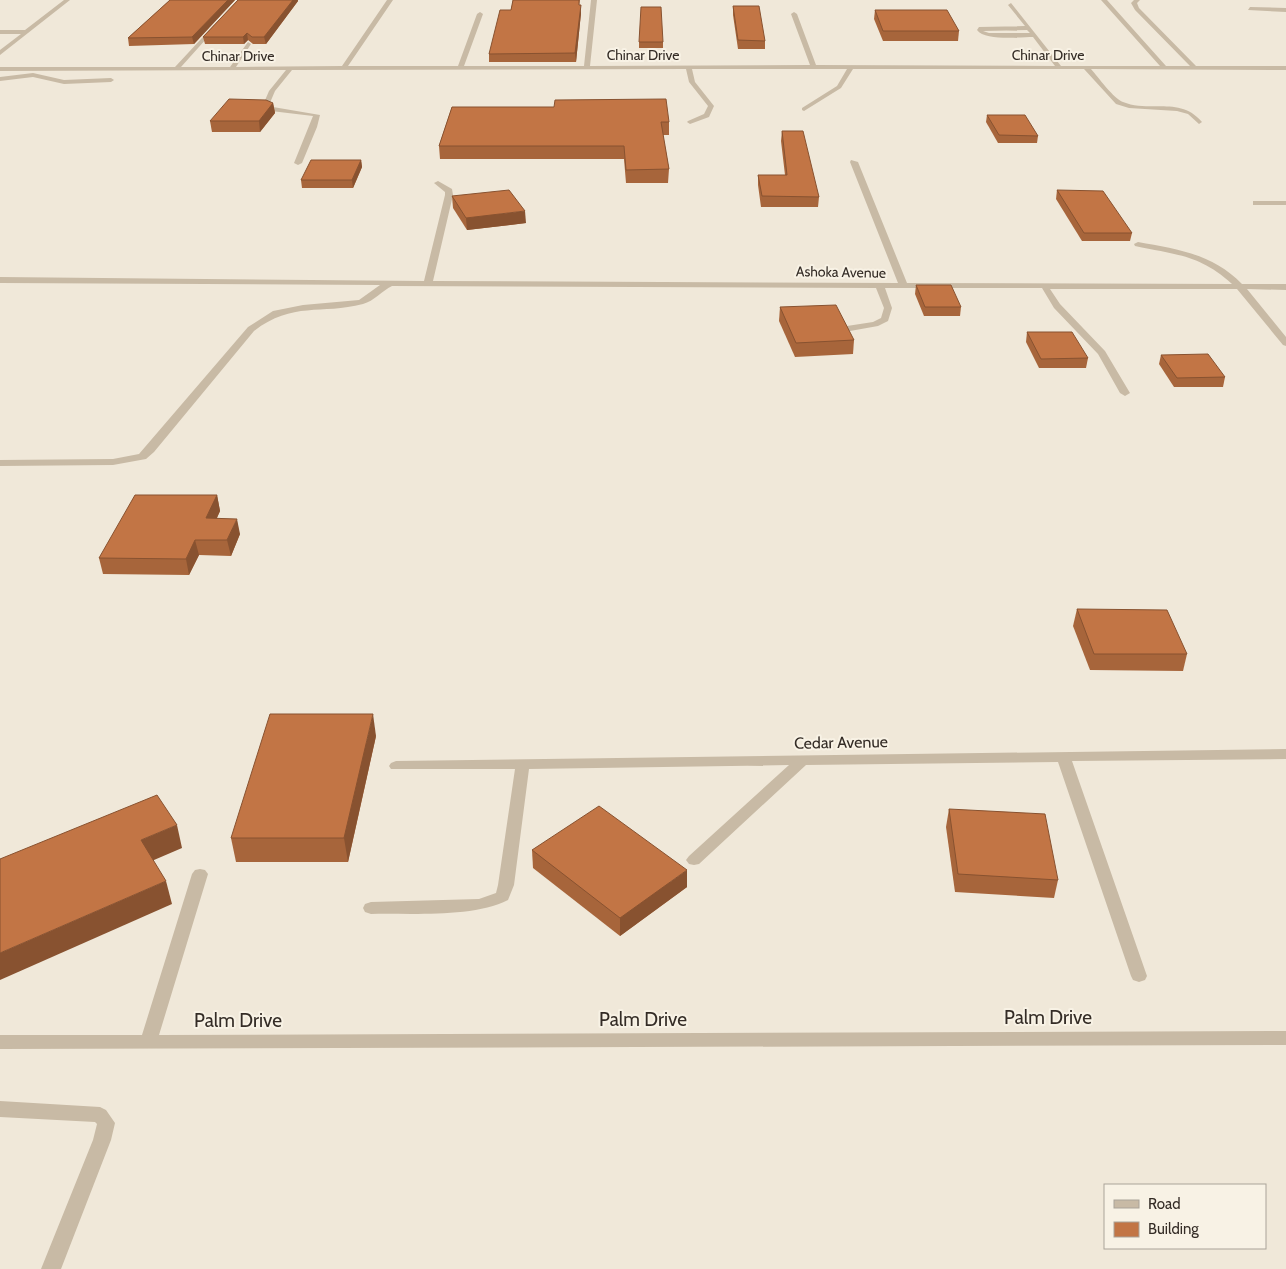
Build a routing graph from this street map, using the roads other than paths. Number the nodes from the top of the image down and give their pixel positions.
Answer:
1 (67, 0) edge
2 (390, 0) edge
3 (594, 0) edge
4 (1104, 0) edge
5 (1137, 0) edge
6 (1011, 5) dead end
7 (1250, 9) dead end
8 (1286, 10) edge
9 (480, 14) dead end
10 (794, 14) dead end
11 (220, 21) edge
12 (1029, 28) junction
13 (0, 32) edge
14 (26, 32) junction
15 (1034, 35) junction
16 (248, 44) edge
17 (0, 54) edge
18 (587, 67) junction
19 (689, 67) junction
20 (814, 67) junction
21 (851, 67) junction
22 (1059, 67) junction
23 (1085, 67) junction
24 (344, 68) junction
25 (460, 68) junction
26 (1165, 68) junction
27 (1195, 68) junction
28 (1286, 68) edge
29 (0, 69) edge
30 (176, 69) junction
31 (231, 69) junction
32 (290, 69) junction
33 (0, 79) edge
34 (111, 80) dead end
35 (804, 109) dead end
36 (690, 122) dead end
37 (1198, 122) dead end
38 (854, 162) dead end
39 (298, 163) dead end
40 (438, 183) dead end
41 (1256, 203) dead end
42 (1286, 203) edge
43 (1138, 244) dead end
44 (0, 280) edge
45 (428, 282) junction
46 (394, 283) junction
47 (880, 286) junction
48 (904, 286) junction
49 (1045, 287) junction
50 (1240, 287) junction
51 (1286, 287) edge
52 (850, 328) edge
53 (1286, 343) edge
54 (1125, 393) dead end
55 (0, 463) edge
56 (1286, 754) edge
57 (1063, 756) junction
58 (803, 760) junction
59 (523, 764) junction
60 (396, 766) dead end
61 (694, 860) dead end
62 (200, 874) dead end
63 (371, 908) dead end
64 (1139, 976) dead end
65 (1286, 1038) edge
66 (0, 1042) edge
67 (148, 1042) junction
68 (0, 1109) edge
69 (50, 1269) edge

1 - 14 street
2 - 24 street
3 - 18 street
4 - 26 street
5 - 27 street
6 - 12 street
7 - 8 street
9 - 25 street
10 - 20 street
11 - 30 street
12 - 15 street
12 - 15 street
13 - 14 street
14 - 17 street
15 - 22 street
16 - 31 street
18 - 19 street, Chinar Drive
18 - 25 street, Chinar Drive
19 - 20 street, Chinar Drive
19 - 36 street
20 - 21 street, Chinar Drive
21 - 22 street, Chinar Drive
21 - 35 street
22 - 23 street, Chinar Drive
23 - 26 street, Chinar Drive
23 - 37 street
24 - 25 street, Chinar Drive
24 - 32 street, Chinar Drive
26 - 27 street, Chinar Drive
27 - 28 street, Chinar Drive
29 - 30 street, Chinar Drive
30 - 31 street, Chinar Drive
31 - 32 street, Chinar Drive
32 - 39 street
33 - 34 street
38 - 48 street
40 - 45 street
41 - 42 street
43 - 50 street
44 - 46 street, Ashoka Avenue
45 - 46 street, Ashoka Avenue
45 - 47 street, Ashoka Avenue
46 - 55 street
47 - 48 street, Ashoka Avenue
47 - 52 street
48 - 49 street, Ashoka Avenue
49 - 50 street, Ashoka Avenue
49 - 54 street
50 - 51 street, Ashoka Avenue
50 - 53 street
56 - 57 street, Cedar Avenue
57 - 58 street, Cedar Avenue
57 - 64 street
58 - 59 street, Cedar Avenue
58 - 61 street
59 - 60 street, Cedar Avenue
59 - 63 street
62 - 67 street
65 - 67 street, Palm Drive
66 - 67 street, Palm Drive
68 - 69 street

